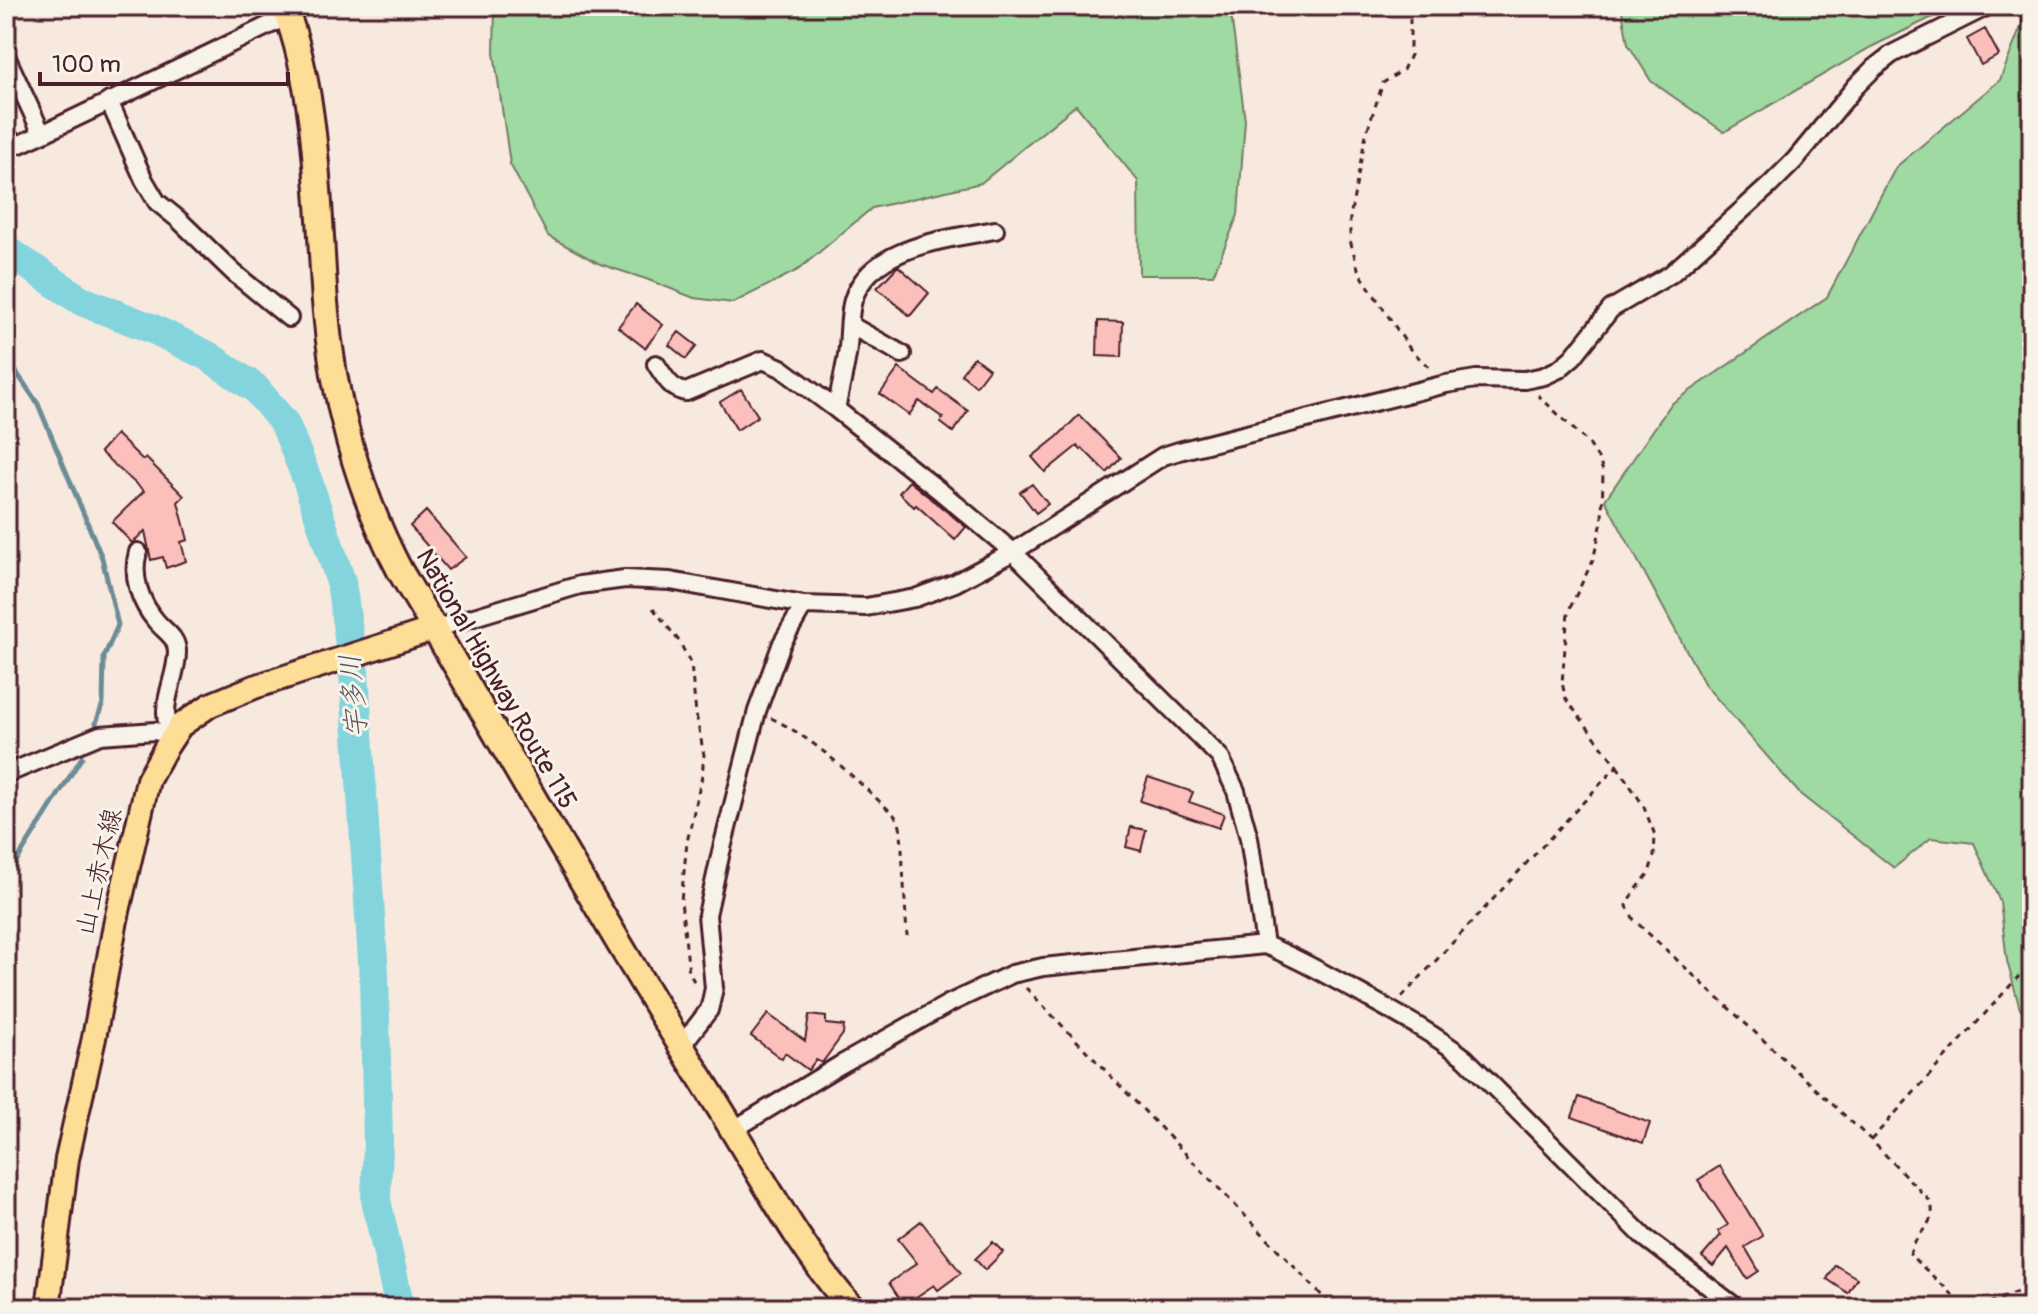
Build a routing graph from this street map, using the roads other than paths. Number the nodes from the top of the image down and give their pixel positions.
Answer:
1 (1988, 6) edge
2 (286, 11) edge
3 (6, 56) edge
4 (109, 101) junction
5 (42, 134) junction
6 (6, 139) edge
7 (995, 230) dead end
8 (289, 318) dead end
9 (850, 325) junction
10 (902, 354) dead end
11 (656, 364) dead end
12 (836, 409) junction
13 (138, 552) dead end
14 (1013, 552) junction
15 (804, 605) junction
16 (428, 631) junction
17 (174, 736) junction
18 (6, 774) edge
19 (1265, 945) junction
20 (681, 1046) junction
21 (733, 1130) junction
22 (1716, 1293) junction
23 (48, 1308) edge
24 (852, 1308) edge
25 (1706, 1308) edge
26 (1737, 1308) edge

1 - 14 street
2 - 4 street
2 - 16 highway, National Highway Route 115
3 - 5 street
4 - 5 street
4 - 8 street
5 - 6 street
7 - 9 street
9 - 10 street
9 - 12 street
11 - 12 street
12 - 14 street
13 - 17 street
14 - 15 street
14 - 19 street
15 - 16 street
15 - 20 street
16 - 17 main road, 山上赤木線
16 - 20 highway, National Highway Route 115
17 - 18 street
17 - 23 main road, 山上赤木線
19 - 21 street
19 - 22 street
20 - 21 highway, National Highway Route 115
21 - 24 highway, National Highway Route 115
22 - 25 street
22 - 26 street

